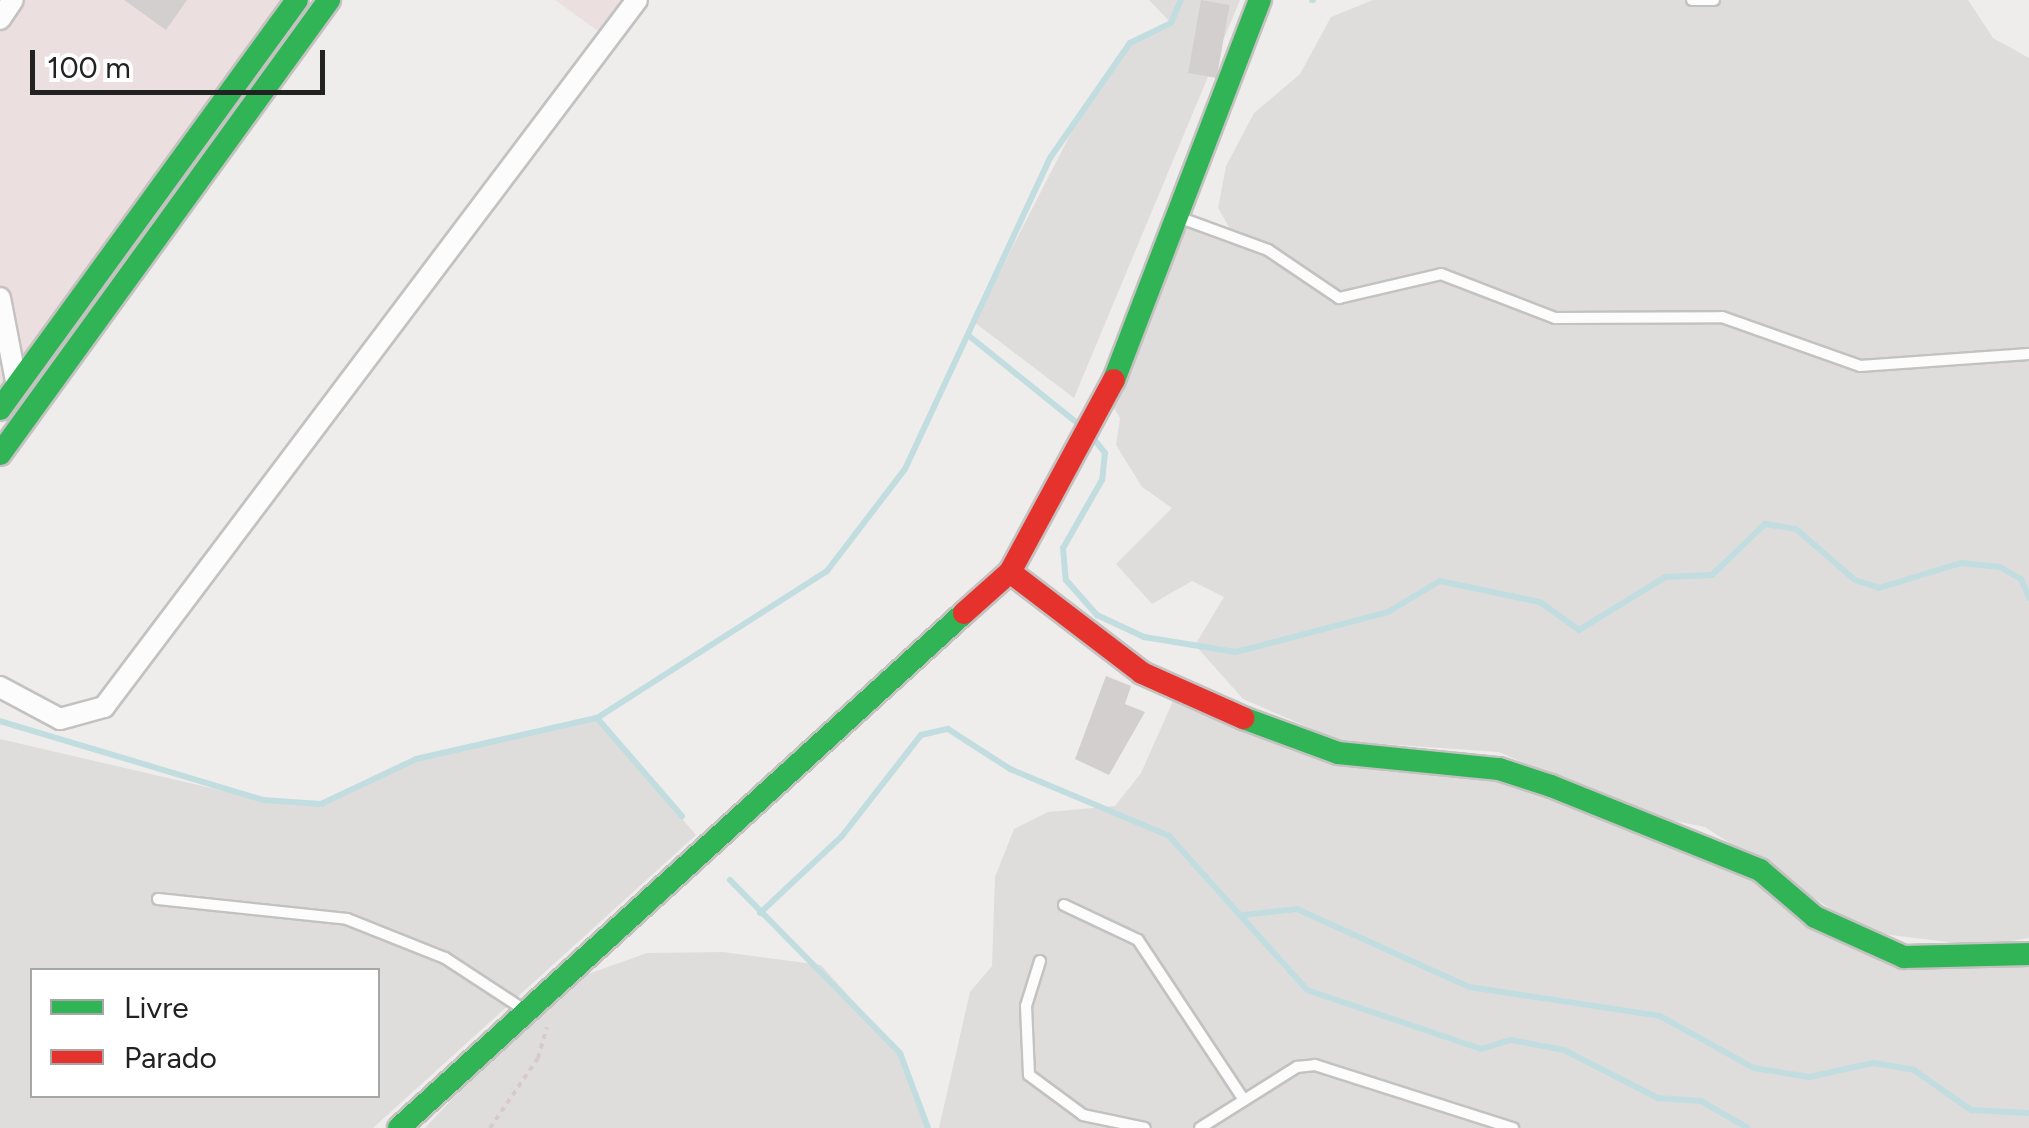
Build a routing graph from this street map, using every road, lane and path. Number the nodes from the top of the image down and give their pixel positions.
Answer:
1 (13, 0) edge
2 (297, 0) edge
3 (329, 0) edge
4 (637, 0) edge
5 (1260, 0) edge
6 (1692, 0) edge
7 (1714, 0) edge
8 (0, 19) edge
9 (1172, 215) junction
10 (0, 298) edge
11 (2029, 354) edge
12 (17, 386) junction
13 (0, 410) edge
14 (0, 454) edge
15 (1010, 572) junction
16 (0, 687) edge
17 (158, 899) dead end
18 (1064, 905) dead end
19 (2029, 954) edge
20 (1040, 961) dead end
21 (539, 1016) junction
22 (1244, 1100) junction
23 (398, 1128) edge
24 (490, 1128) edge
25 (1145, 1128) edge
26 (1200, 1128) edge
27 (1513, 1128) edge

1 - 8 street
2 - 12 main road
3 - 14 main road
4 - 16 street
5 - 9 main road
6 - 7 lane
9 - 11 lane
9 - 15 main road
10 - 12 street
12 - 13 main road
15 - 19 main road
15 - 21 main road
17 - 21 lane
18 - 22 lane
20 - 25 lane
21 - 23 main road
21 - 24 path
22 - 26 lane
22 - 27 lane

